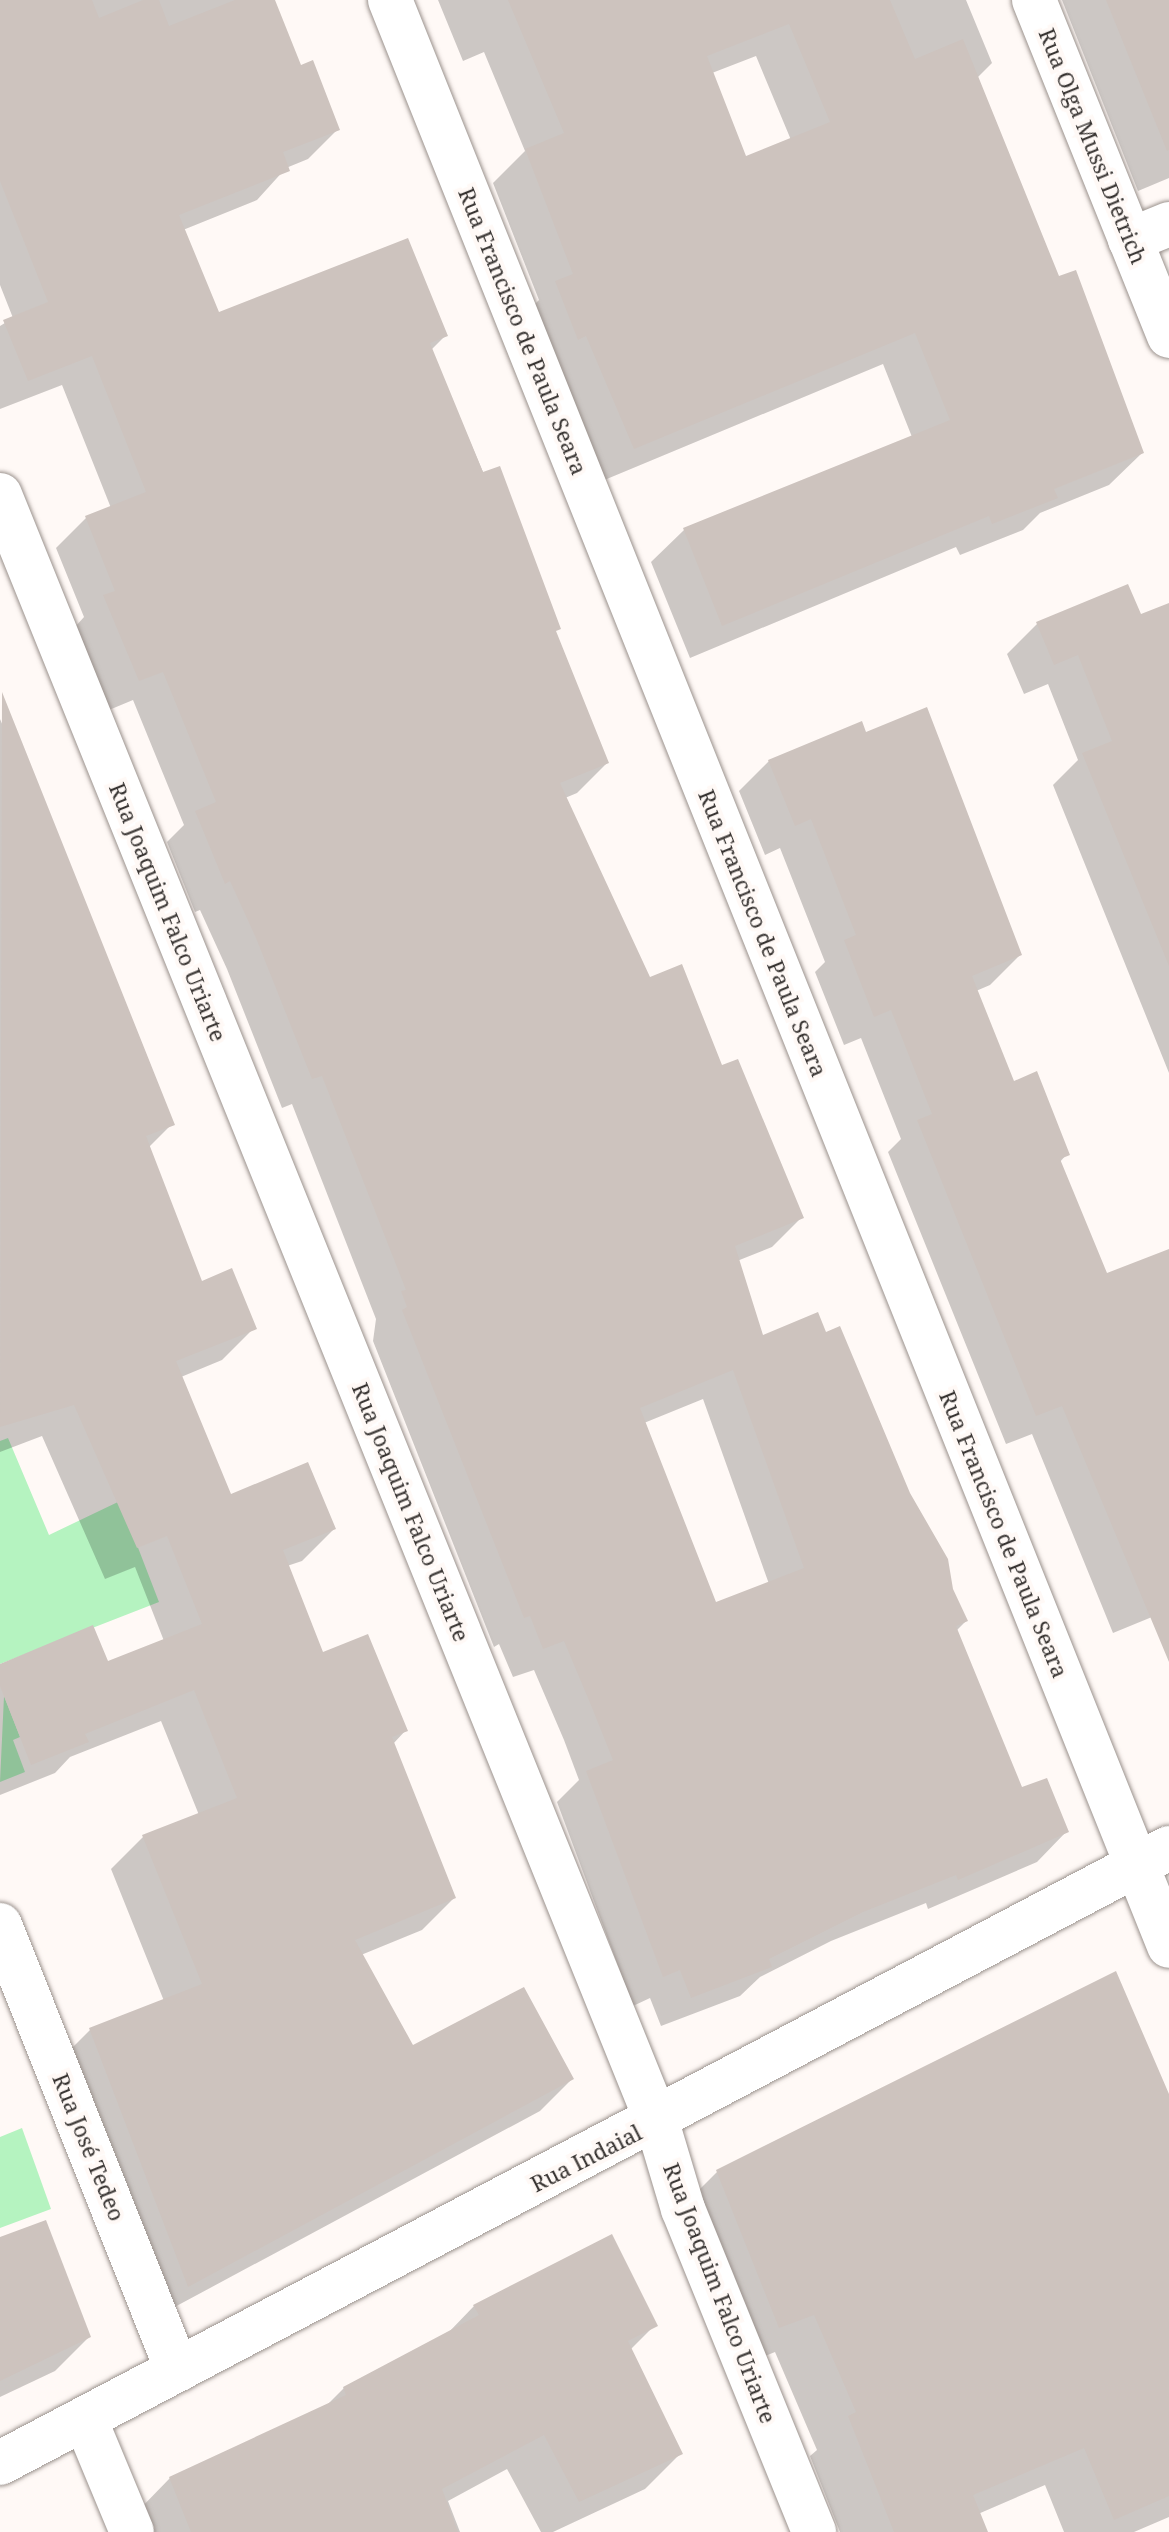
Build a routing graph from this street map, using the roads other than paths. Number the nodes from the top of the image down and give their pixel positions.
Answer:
1 (390, 0) edge
2 (1034, 0) edge
3 (1150, 232) edge
4 (1169, 336) edge
5 (0, 495) edge
6 (1153, 1857) edge
7 (0, 1925) edge
8 (1169, 1946) edge
9 (657, 2122) junction
10 (177, 2370) junction
11 (85, 2419) junction
12 (0, 2463) edge
13 (132, 2532) edge
14 (814, 2532) edge

1 - 6 street, Rua Francisco de Paula Seara
2 - 3 street, Rua Olga Mussi Dietrich
3 - 4 street, Rua Olga Mussi Dietrich
5 - 9 street, Rua Joaquim Falco Uriarte
6 - 8 street, Rua Francisco de Paula Seara
6 - 9 street, Rua Indaial
7 - 10 street, Rua José Tedeo
9 - 10 street, Rua Indaial
9 - 14 street, Rua Joaquim Falco Uriarte
10 - 11 street, Rua Indaial
11 - 12 street, Rua Indaial
11 - 13 street

